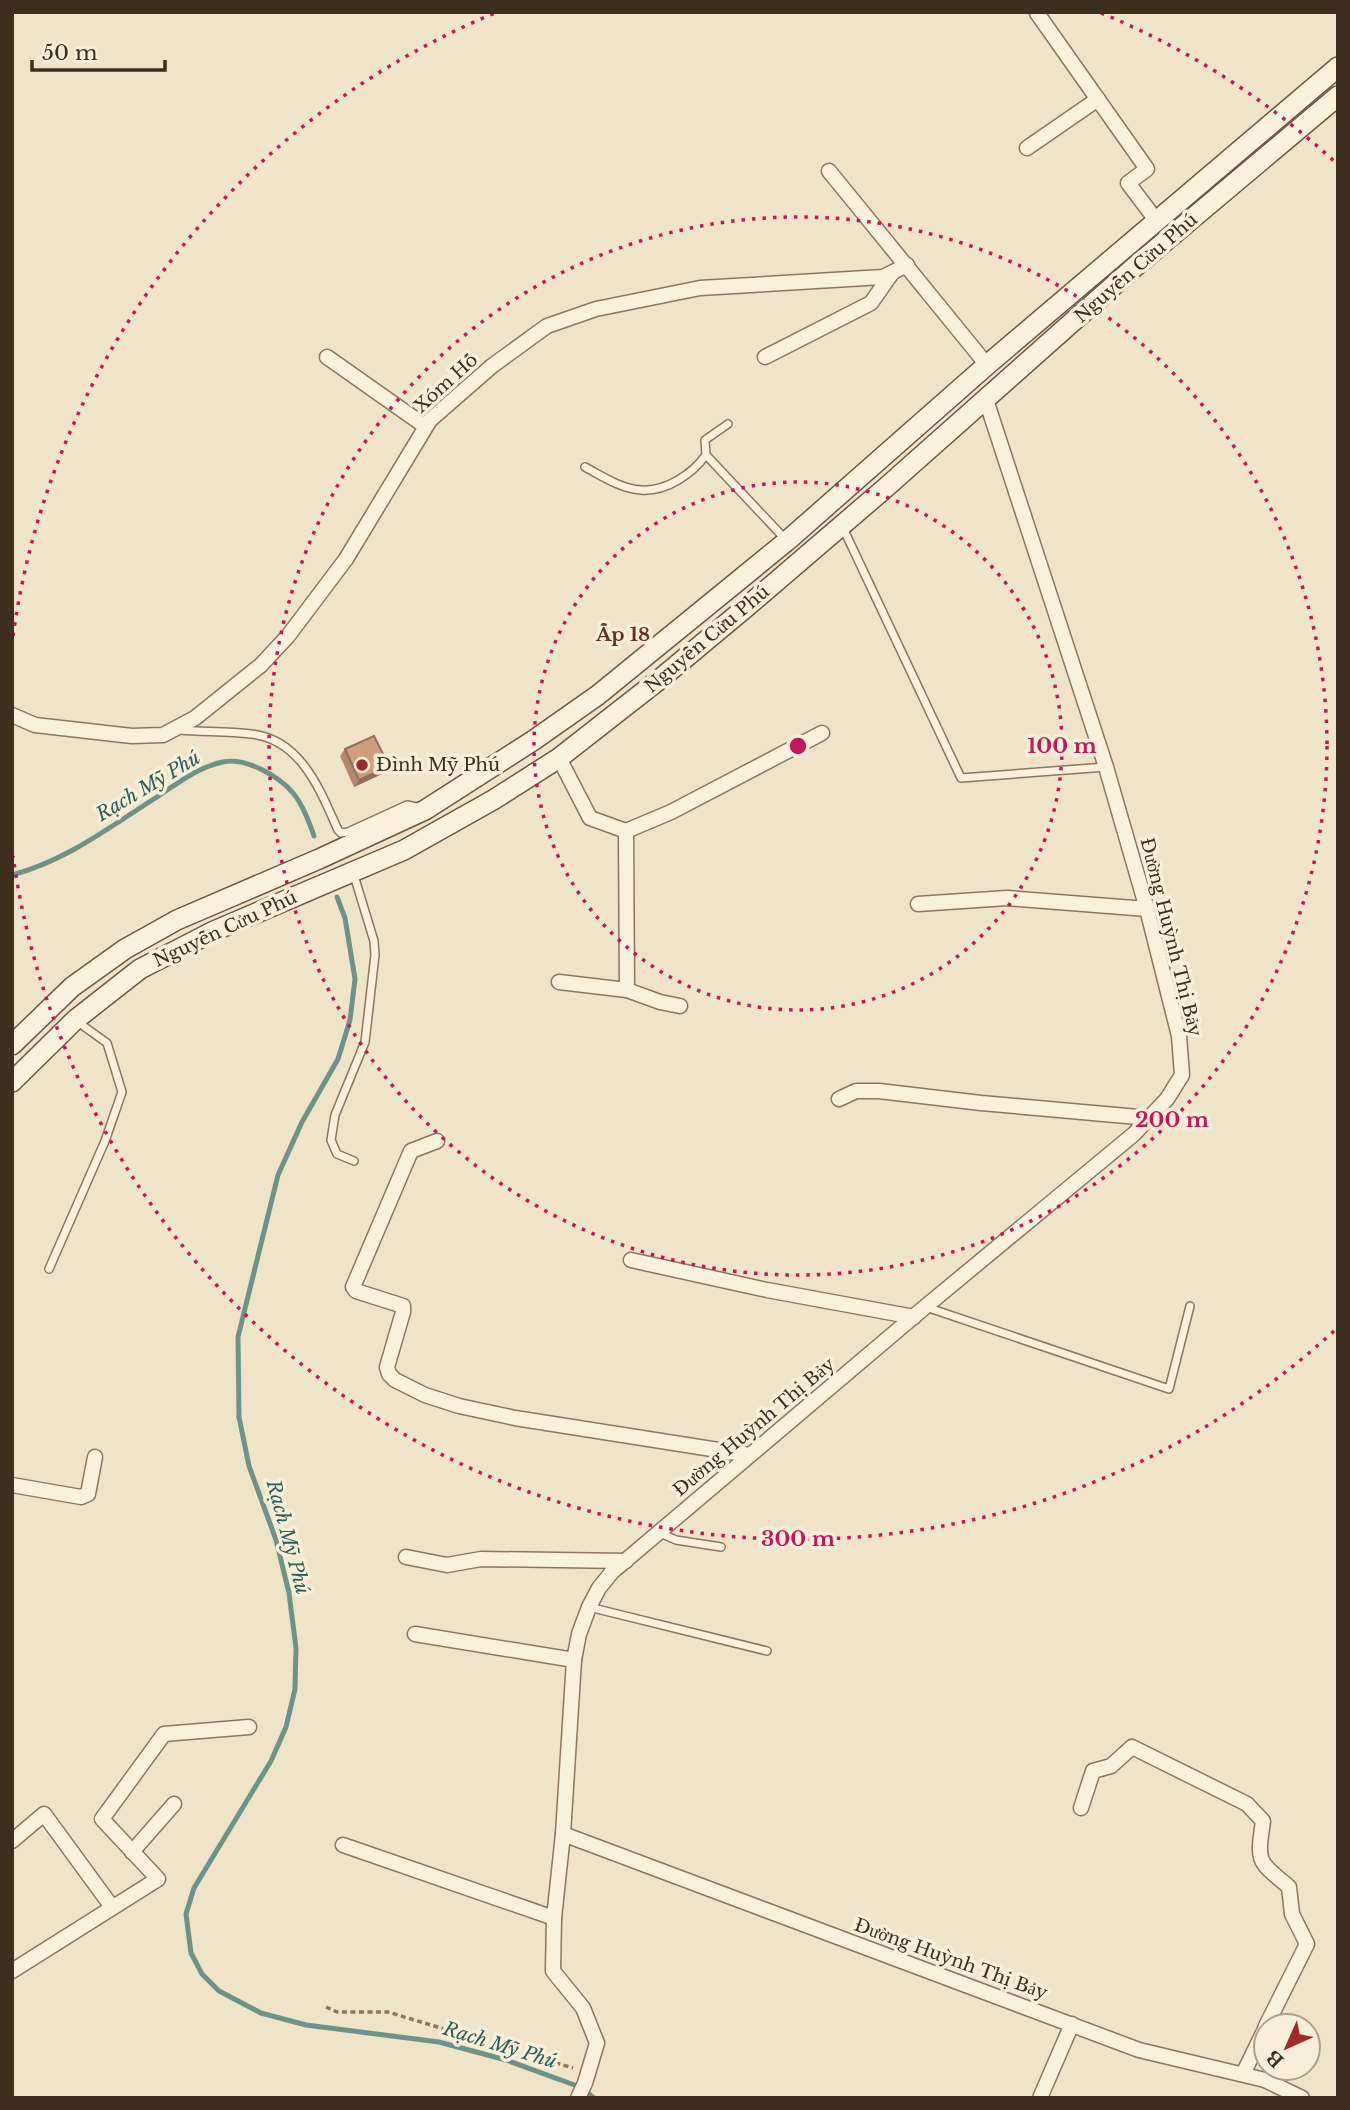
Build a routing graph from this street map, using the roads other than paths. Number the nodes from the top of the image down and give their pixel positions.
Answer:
1 (1037, 13) edge
2 (1338, 67) edge
3 (1338, 96) edge
4 (1097, 99) junction
5 (1027, 148) dead end
6 (829, 171) dead end
7 (1156, 220) junction
8 (908, 265) junction
9 (892, 272) junction
10 (327, 356) dead end
11 (765, 357) dead end
12 (987, 365) junction
13 (986, 400) junction
14 (728, 424) dead end
15 (425, 426) junction
16 (706, 455) junction
17 (585, 467) dead end
18 (842, 526) junction
19 (787, 541) junction
20 (12, 715) edge
21 (175, 730) junction
22 (822, 733) dead end
23 (559, 758) junction
24 (1106, 767) junction
25 (425, 809) junction
26 (626, 831) junction
27 (353, 872) junction
28 (918, 904) dead end
29 (1147, 909) junction
30 (559, 982) dead end
31 (627, 990) junction
32 (680, 1006) dead end
33 (75, 1020) junction
34 (12, 1045) edge
35 (12, 1082) edge
36 (839, 1099) dead end
37 (1149, 1118) junction
38 (438, 1141) dead end
39 (354, 1161) dead end
40 (631, 1260) dead end
41 (49, 1269) dead end
42 (1190, 1306) dead end
43 (925, 1307) junction
44 (914, 1317) junction
45 (750, 1455) junction
46 (95, 1457) dead end
47 (12, 1485) edge
48 (659, 1533) junction
49 (721, 1547) dead end
50 (406, 1557) dead end
51 (626, 1561) junction
52 (589, 1607) junction
53 (415, 1634) dead end
54 (767, 1651) dead end
55 (574, 1660) junction
56 (249, 1727) dead end
57 (174, 1804) dead end
58 (1081, 1808) dead end
59 (562, 1834) junction
60 (12, 1841) edge
61 (343, 1844) dead end
62 (132, 1852) junction
63 (112, 1907) junction
64 (554, 1918) junction
65 (12, 1971) edge
66 (1273, 2012) edge
67 (1072, 2024) junction
68 (1252, 2055) edge
69 (1243, 2074) junction
70 (578, 2098) edge
71 (1040, 2098) edge
72 (1302, 2098) edge

1 - 4 street
2 - 7 main road, Nguyễn Cửu Phú
3 - 13 main road, Nguyễn Cửu Phú
4 - 5 street
4 - 7 street
6 - 8 street
7 - 12 main road, Nguyễn Cửu Phú
8 - 9 street, Xóm Hố
8 - 12 street
9 - 11 street
9 - 15 street, Xóm Hố
10 - 15 street
12 - 13 main road
12 - 19 main road, Nguyễn Cửu Phú
13 - 18 main road, Nguyễn Cửu Phú
13 - 24 street, Đường Huỳnh Thị Bảy
14 - 16 lane
15 - 21 street, Xóm Hố
16 - 17 lane
16 - 19 lane
18 - 23 main road, Nguyễn Cửu Phú
18 - 24 lane
19 - 25 main road, Nguyễn Cửu Phú
20 - 21 street, Xóm Hố
21 - 25 lane
22 - 26 street
23 - 26 street
23 - 27 main road, Nguyễn Cửu Phú
24 - 29 street, Đường Huỳnh Thị Bảy
25 - 34 main road, Nguyễn Cửu Phú
26 - 31 street
27 - 33 main road, Nguyễn Cửu Phú
27 - 39 lane
28 - 29 street
29 - 37 street, Đường Huỳnh Thị Bảy
30 - 31 street
31 - 32 street
33 - 35 main road, Nguyễn Cửu Phú
33 - 41 lane
36 - 37 street
37 - 43 street, Đường Huỳnh Thị Bảy
38 - 45 street
40 - 44 street
42 - 43 lane
43 - 44 street, Đường Huỳnh Thị Bảy
44 - 45 street, Đường Huỳnh Thị Bảy
45 - 48 street, Đường Huỳnh Thị Bảy
46 - 47 street
48 - 49 lane
48 - 51 street, Đường Huỳnh Thị Bảy
50 - 51 street
51 - 52 street, Đường Huỳnh Thị Bảy
52 - 54 lane
52 - 55 street, Đường Huỳnh Thị Bảy
53 - 55 street
55 - 59 street, Đường Huỳnh Thị Bảy
56 - 62 street
57 - 62 street
58 - 66 street
59 - 64 street
59 - 67 street, Đường Huỳnh Thị Bảy
60 - 63 street
61 - 64 street
62 - 63 street
63 - 65 street
64 - 70 street
67 - 69 street, Đường Huỳnh Thị Bảy
67 - 71 street
68 - 69 street
69 - 72 street, Đường Huỳnh Thị Bảy

